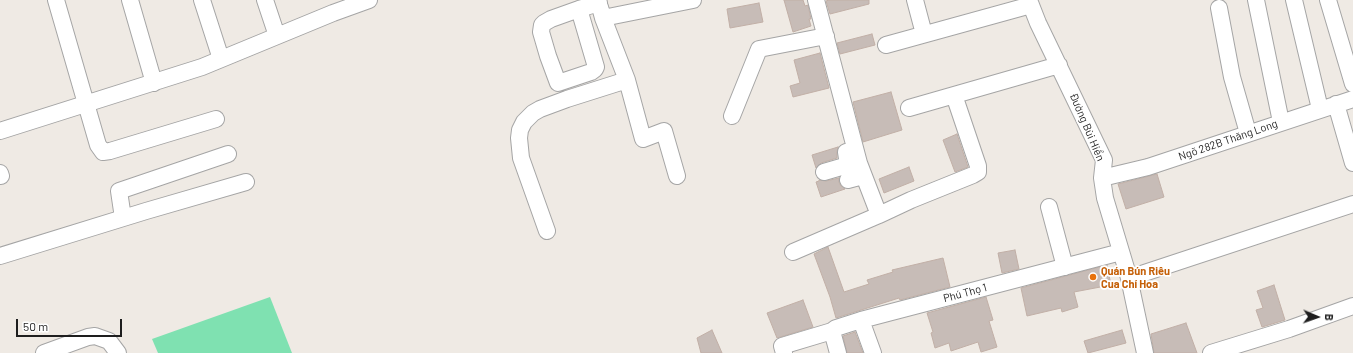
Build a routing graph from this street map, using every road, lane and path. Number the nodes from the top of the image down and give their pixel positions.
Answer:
1 (56, 0) edge
2 (130, 0) edge
3 (202, 0) edge
4 (266, 0) edge
5 (369, 0) edge
6 (693, 0) edge
7 (816, 0) edge
8 (916, 0) edge
9 (1256, 0) edge
10 (1294, 0) edge
11 (1328, 0) edge
12 (1030, 2) edge
13 (331, 6) edge
14 (600, 7) edge
15 (1219, 8) dead end
16 (579, 9) junction
17 (924, 34) junction
18 (277, 36) junction
19 (826, 36) junction
20 (886, 45) dead end
21 (221, 59) junction
22 (1059, 65) junction
23 (627, 80) junction
24 (154, 83) junction
25 (1353, 84) edge
26 (954, 95) junction
27 (1353, 99) edge
28 (86, 104) junction
29 (1336, 104) junction
30 (909, 108) dead end
31 (1320, 109) junction
32 (732, 116) dead end
33 (216, 119) dead end
34 (1281, 122) junction
35 (0, 131) edge
36 (1248, 133) junction
37 (855, 149) junction
38 (228, 154) dead end
39 (1353, 163) edge
40 (824, 172) dead end
41 (677, 176) dead end
42 (1102, 178) junction
43 (246, 182) dead end
44 (1353, 204) edge
45 (1049, 207) dead end
46 (879, 215) junction
47 (123, 218) junction
48 (547, 231) dead end
49 (793, 252) dead end
50 (1121, 252) junction
51 (0, 256) edge
52 (1064, 266) junction
53 (1129, 278) junction
54 (1353, 306) edge
55 (861, 320) junction
56 (832, 330) junction
57 (44, 353) edge
58 (118, 353) edge
59 (784, 353) edge
60 (838, 353) edge
61 (873, 353) edge
62 (1145, 353) edge
63 (1211, 353) edge

1 - 28 street
2 - 24 street
3 - 21 street
4 - 18 street
5 - 13 street
6 - 14 street
7 - 19 street
8 - 17 street
9 - 34 street
10 - 31 street
11 - 25 street
12 - 17 street
12 - 22 street, Đường Bùi Hiển
13 - 18 street
14 - 16 street
14 - 23 street
15 - 36 street
16 - 16 street
17 - 20 street
18 - 21 street
19 - 32 street
19 - 37 street
21 - 24 street
22 - 26 street
22 - 42 street, Đường Bùi Hiển
23 - 41 street
23 - 48 street
24 - 28 street
26 - 30 street
26 - 46 street
27 - 29 street, Ngõ 282B Thăng Long
28 - 33 street
28 - 35 street
29 - 31 street, Ngõ 282B Thăng Long
29 - 39 street
31 - 34 street, Ngõ 282B Thăng Long
34 - 36 street, Ngõ 282B Thăng Long
36 - 42 street, Ngõ 282B Thăng Long
37 - 40 street
37 - 46 street
38 - 47 street
42 - 50 street, Đường Bùi Hiển
43 - 47 street
44 - 53 street
45 - 52 street
46 - 49 street
47 - 51 street
50 - 52 street, Phú Thọ 1
50 - 53 street, Đường Bùi Hiển
52 - 55 street, Phú Thọ 1
53 - 62 street, Đường Bùi Hiển
54 - 63 street
55 - 56 street, Phú Thọ 1
55 - 61 street
56 - 59 street, Phú Thọ 1
56 - 60 street
57 - 58 street

